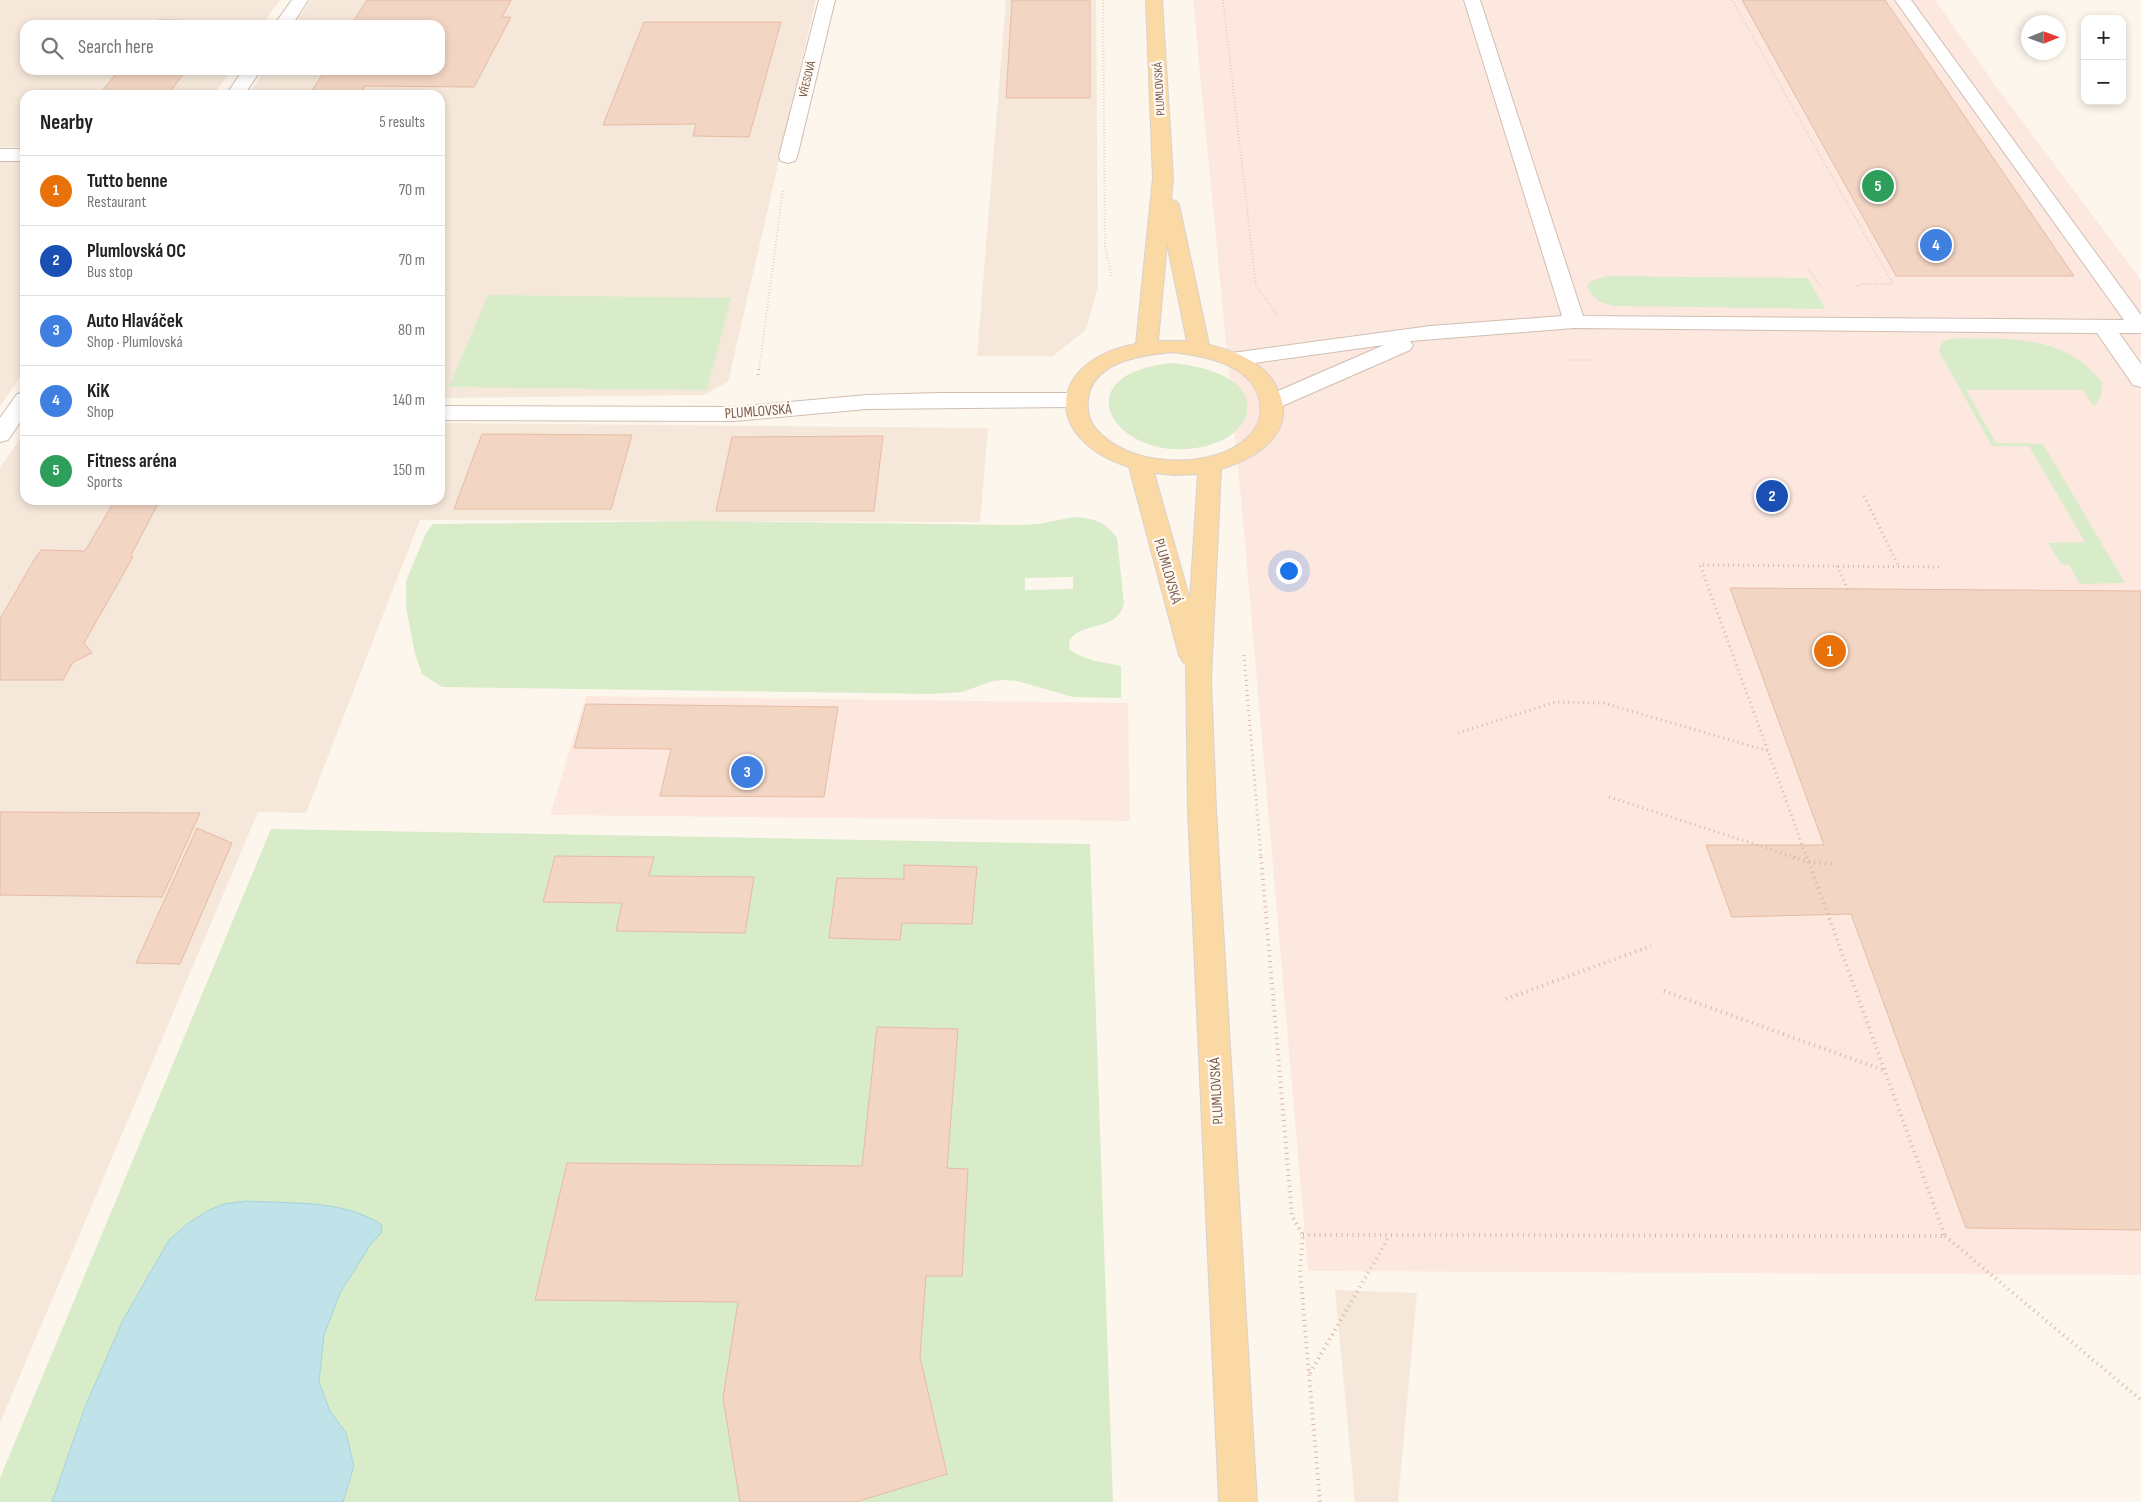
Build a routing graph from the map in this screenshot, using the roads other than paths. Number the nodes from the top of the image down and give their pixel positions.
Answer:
1 (300, 0) edge
2 (827, 0) edge
3 (1154, 0) edge
4 (1472, 0) edge
5 (1903, 0) edge
6 (286, 20) edge
7 (249, 75) edge
8 (238, 90) edge
9 (0, 155) edge
10 (20, 155) edge
11 (788, 157) road end
12 (1163, 178) junction
13 (1574, 322) junction
14 (2104, 327) junction
15 (1430, 332) junction
16 (1147, 347) junction
17 (1199, 348) junction
18 (1233, 359) junction
19 (2141, 380) edge
20 (1076, 400) junction
21 (1272, 402) junction
22 (16, 409) edge
23 (445, 413) edge
24 (0, 435) edge
25 (1140, 463) junction
26 (1210, 465) junction
27 (1198, 679) junction
28 (1238, 1502) edge

1 - 6 street
2 - 11 street, VŘESOVÁ
3 - 12 main road, PLUMLOVSKÁ
4 - 13 street
5 - 14 street
7 - 8 street
9 - 10 street
12 - 16 main road, PLUMLOVSKÁ
12 - 17 main road, PLUMLOVSKÁ
13 - 14 street
13 - 15 street
14 - 19 street
15 - 18 street
15 - 21 street
16 - 17 main road
16 - 20 main road
17 - 18 main road
18 - 21 main road
20 - 23 street, PLUMLOVSKÁ
20 - 25 main road
21 - 26 main road
22 - 24 street
25 - 26 main road
25 - 27 main road, PLUMLOVSKÁ
26 - 27 main road, PLUMLOVSKÁ
27 - 28 main road, PLUMLOVSKÁ

